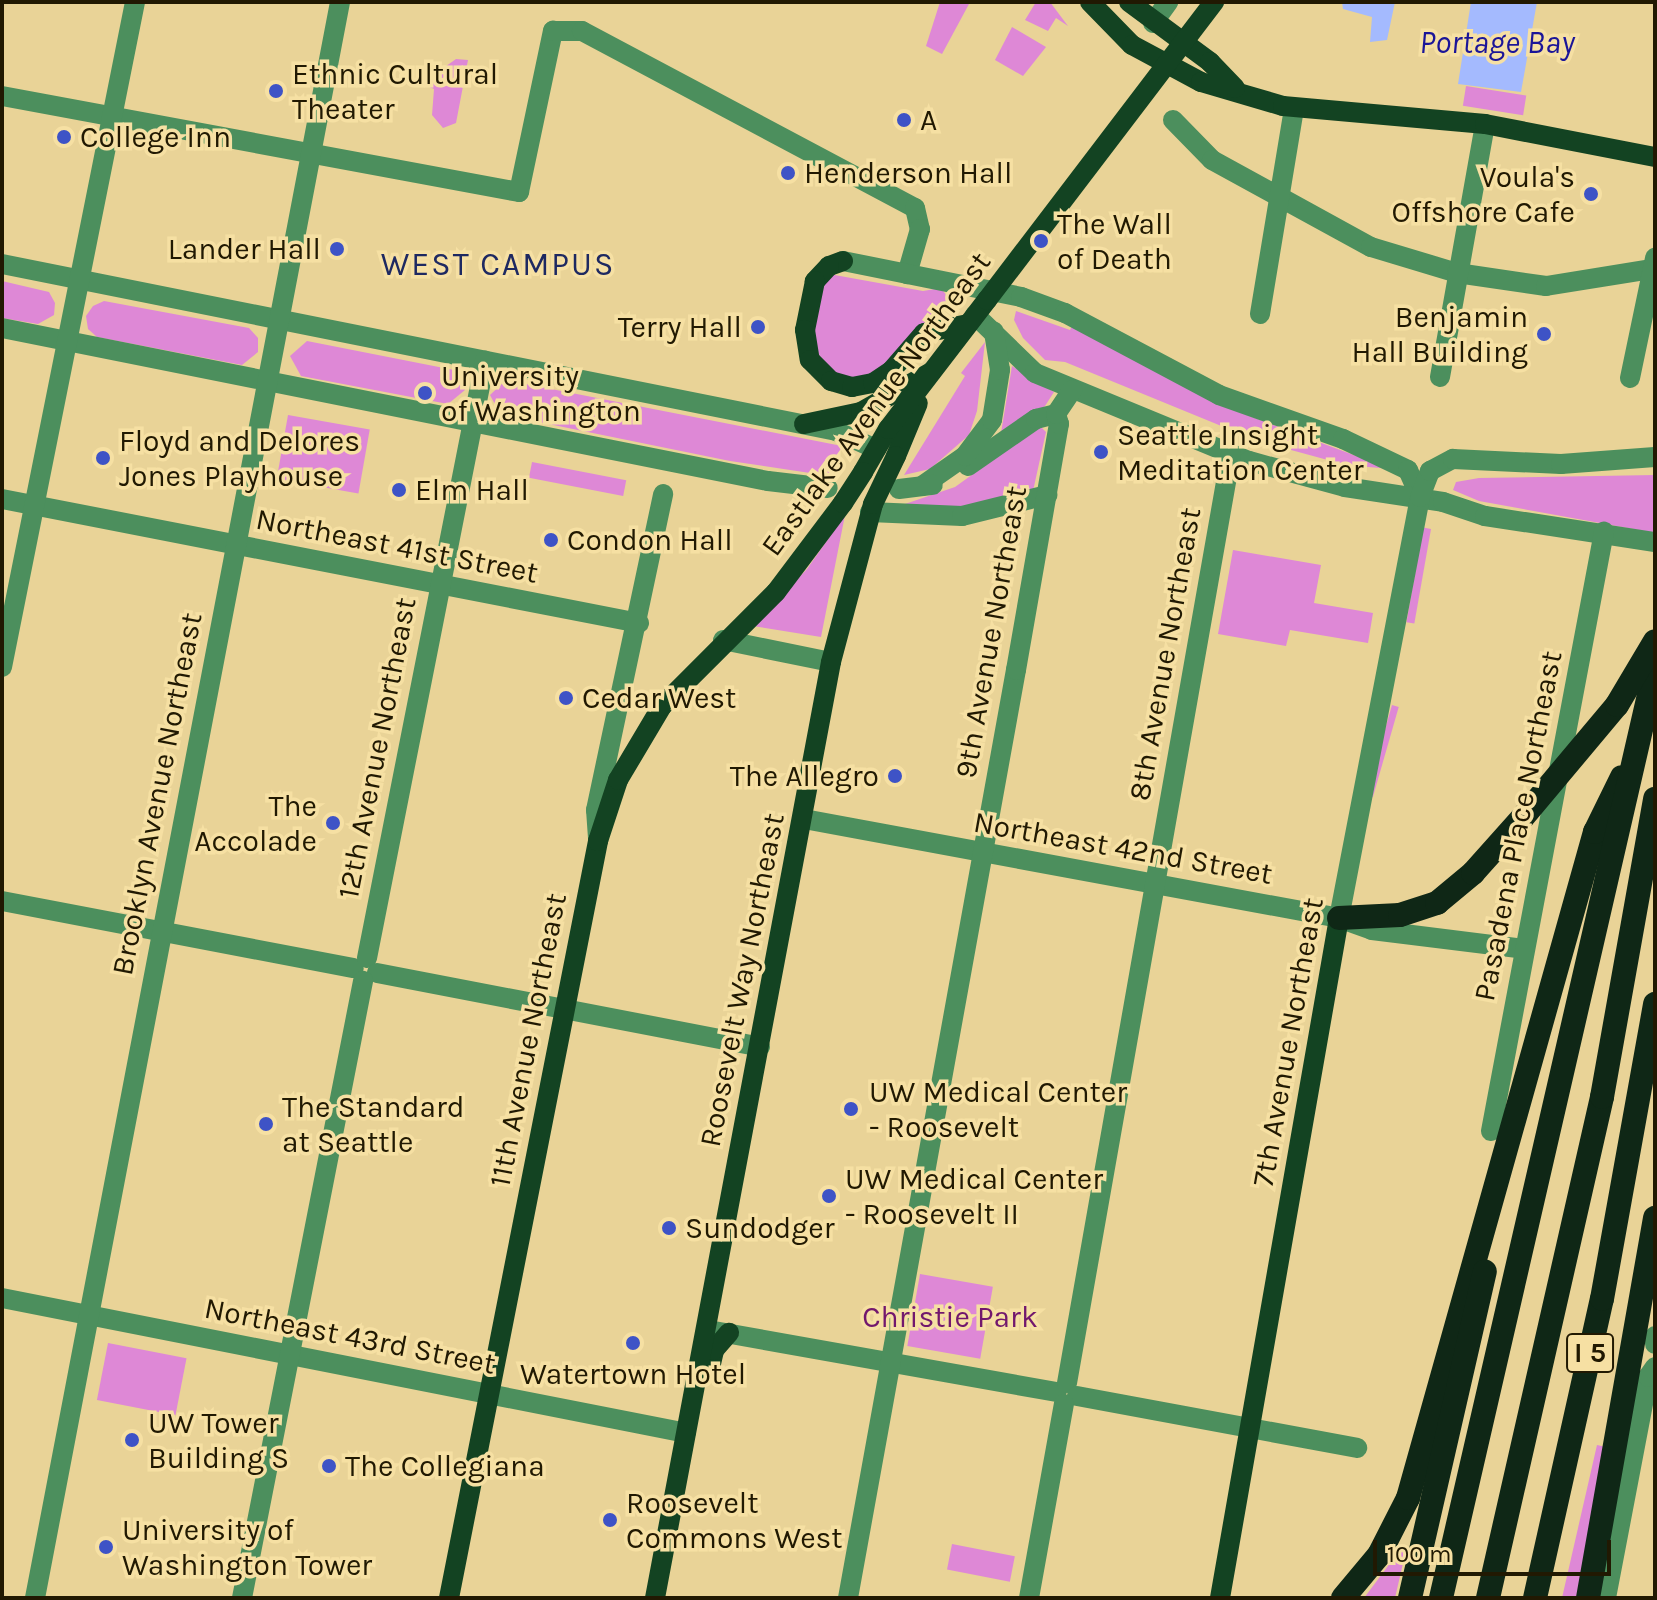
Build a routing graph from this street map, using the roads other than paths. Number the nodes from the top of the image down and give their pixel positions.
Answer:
1 (135, 2) edge
2 (340, 2) edge
3 (1090, 2) edge
4 (1129, 2) edge
5 (1168, 2) edge
6 (1214, 2) edge
7 (1153, 23) junction
8 (1235, 88) junction
9 (2, 96) edge
10 (1294, 109) junction
11 (112, 116) junction
12 (1173, 120) dead end
13 (1485, 124) junction
14 (309, 154) junction
15 (1655, 157) edge
16 (1279, 194) junction
17 (843, 261) joint
18 (2, 264) edge
19 (1653, 264) edge
20 (1457, 273) junction
21 (907, 274) junction
22 (79, 279) junction
23 (977, 313) junction
24 (1260, 314) dead end
25 (276, 318) junction
26 (2, 328) edge
27 (994, 330) junction
28 (66, 340) junction
29 (485, 361) junction
30 (930, 377) junction
31 (1440, 377) dead end
32 (1630, 378) dead end
33 (267, 381) junction
34 (1072, 390) junction
35 (1056, 414) junction
36 (472, 421) junction
37 (804, 424) junction
38 (886, 452) junction
39 (1231, 454) junction
40 (1655, 457) edge
41 (922, 486) junction
42 (828, 488) dead end
43 (899, 489) dead end
44 (663, 494) dead end
45 (1047, 495) junction
46 (1420, 497) junction
47 (2, 499) edge
48 (34, 505) junction
49 (872, 508) junction
50 (1604, 532) junction
51 (1655, 542) edge
52 (239, 546) junction
53 (439, 584) junction
54 (639, 623) junction
55 (723, 640) junction
56 (1655, 641) edge
57 (831, 662) junction
58 (2, 667) edge
59 (1655, 669) edge
60 (1640, 739) junction
61 (1655, 799) edge
62 (804, 819) junction
63 (598, 841) junction
64 (980, 852) junction
65 (1156, 885) junction
66 (2, 901) edge
67 (1339, 918) junction
68 (160, 931) junction
69 (1524, 949) junction
70 (365, 970) junction
71 (1655, 1004) edge
72 (565, 1009) junction
73 (760, 1047) junction
74 (1491, 1131) dead end
75 (1498, 1189) junction
76 (1655, 1218) edge
77 (2, 1298) edge
78 (88, 1314) junction
79 (707, 1329) junction
80 (729, 1333) junction
81 (1655, 1336) edge
82 (1655, 1344) edge
83 (290, 1355) junction
84 (889, 1361) junction
85 (1655, 1367) edge
86 (489, 1394) junction
87 (1066, 1394) junction
88 (691, 1406) junction
89 (1250, 1428) junction
90 (686, 1433) junction
91 (1357, 1448) dead end
92 (35, 1598) edge
93 (242, 1598) edge
94 (449, 1598) edge
95 (655, 1598) edge
96 (848, 1598) edge
97 (1029, 1598) edge
98 (1220, 1598) edge
99 (1343, 1598) edge
100 (1410, 1598) edge
101 (1441, 1598) edge
102 (1488, 1598) edge
103 (1535, 1598) edge
104 (1588, 1598) edge
105 (1606, 1598) edge

1 - 11 street
2 - 14 street, Brooklyn Avenue Northeast
3 - 8 main road
4 - 7 main road
5 - 7 street
6 - 23 main road, Eastlake Avenue Northeast, bridge
7 - 8 main road
8 - 10 main road
9 - 11 street
10 - 13 main road
10 - 16 street
11 - 14 street
11 - 22 street
12 - 16 street
13 - 15 main road
13 - 20 street
14 - 21 street
14 - 25 street, Brooklyn Avenue Northeast
16 - 20 street
16 - 24 street
17 - 21 street
17 - 23 main road
18 - 22 street
19 - 20 street
19 - 32 street
20 - 31 street
21 - 46 street
22 - 25 street
22 - 28 street
23 - 27 street
23 - 30 main road, Eastlake Avenue Northeast
25 - 29 street
25 - 33 street, Brooklyn Avenue Northeast
26 - 28 street
27 - 34 street
27 - 41 street
28 - 33 street
28 - 48 street
29 - 36 street, 12th Avenue Northeast
29 - 37 street
30 - 37 main road
30 - 38 main road
33 - 36 street
33 - 52 street, Brooklyn Avenue Northeast
34 - 35 street, 9th Avenue Northeast
34 - 39 street
35 - 41 street
35 - 45 street, 9th Avenue Northeast
36 - 42 street
36 - 53 street, 12th Avenue Northeast
37 - 38 street
38 - 49 main road, Roosevelt Way Northeast
38 - 55 main road, Eastlake Avenue Northeast, bridge
39 - 46 street
39 - 65 street, 8th Avenue Northeast
40 - 46 street, 7th Avenue Northeast
41 - 43 street
44 - 54 street, 11th Avenue Northeast
45 - 49 street
45 - 64 street, 9th Avenue Northeast
46 - 50 street
46 - 67 street, 7th Avenue Northeast
47 - 48 street, Northeast 41st Street
48 - 52 street, Northeast 41st Street
48 - 58 street
49 - 57 main road, Roosevelt Way Northeast
50 - 51 street
50 - 69 street, Pasadena Place Northeast
52 - 53 street, Northeast 41st Street
52 - 68 street, Brooklyn Avenue Northeast
53 - 54 street, Northeast 41st Street
53 - 70 street, 12th Avenue Northeast
54 - 63 street, 11th Avenue Northeast
55 - 57 street
55 - 63 main road, Eastlake Avenue Northeast
56 - 67 highway, bridge
57 - 62 main road, Roosevelt Way Northeast
59 - 60 highway
60 - 75 highway
60 - 101 highway
61 - 102 highway
62 - 64 street, Northeast 42nd Street
62 - 73 main road, Roosevelt Way Northeast
63 - 72 main road, 11th Avenue Northeast
64 - 65 street, Northeast 42nd Street
64 - 84 street, 9th Avenue Northeast
65 - 67 street, Northeast 42nd Street
65 - 87 street, 8th Avenue Northeast
66 - 68 street
67 - 69 street, Northeast 42nd Street
67 - 89 main road, 7th Avenue Northeast
68 - 70 street
68 - 78 street, Brooklyn Avenue Northeast
69 - 74 street, Pasadena Place Northeast
70 - 72 street
70 - 83 street, 12th Avenue Northeast
71 - 103 highway, I 5
72 - 73 street
72 - 86 main road, 11th Avenue Northeast
73 - 79 main road, Roosevelt Way Northeast
75 - 99 highway
75 - 100 highway
76 - 104 highway
77 - 78 street, Northeast 43rd Street
78 - 83 street, Northeast 43rd Street
78 - 92 street, Brooklyn Avenue Northeast
79 - 80 street
79 - 88 main road, Roosevelt Way Northeast
80 - 84 street
80 - 88 main road
81 - 82 street
83 - 86 street, Northeast 43rd Street
83 - 93 street, 12th Avenue Northeast
84 - 87 street
84 - 96 street, 9th Avenue Northeast
85 - 105 street
86 - 90 street, Northeast 43rd Street
86 - 94 main road, 11th Avenue Northeast
87 - 89 street
87 - 97 street, 8th Avenue Northeast
88 - 90 main road, Roosevelt Way Northeast
89 - 91 street
89 - 98 main road, 7th Avenue Northeast
90 - 95 main road, Roosevelt Way Northeast

